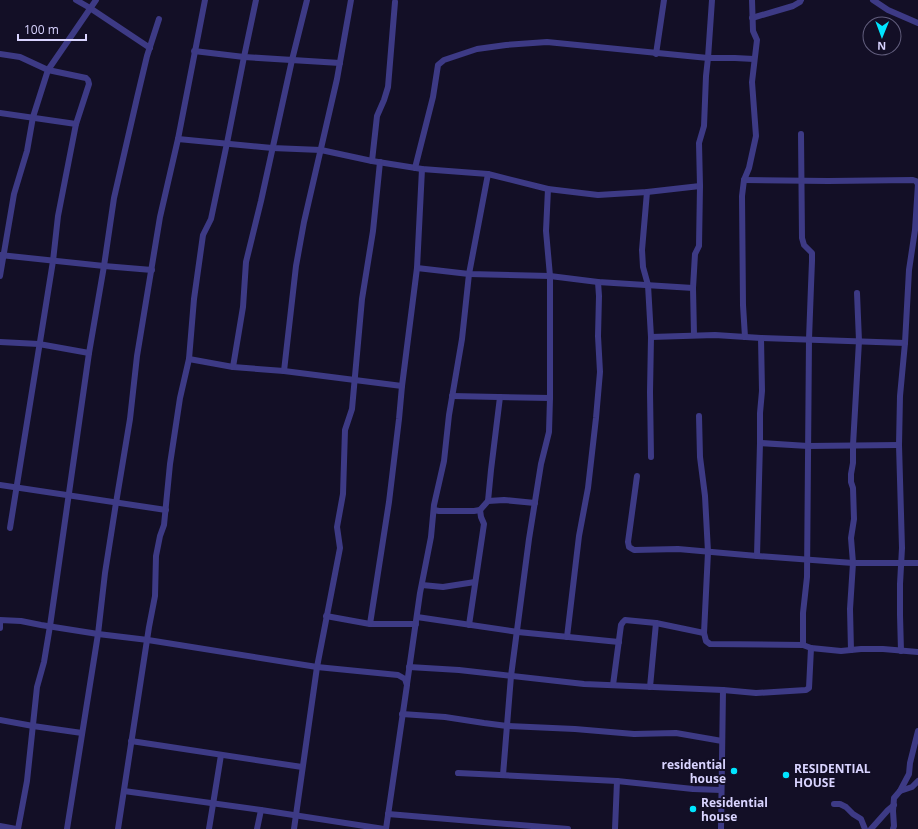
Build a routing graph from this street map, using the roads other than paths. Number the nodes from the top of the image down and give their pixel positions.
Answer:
1 (76, 0) edge
2 (96, 0) edge
3 (205, 0) edge
4 (256, 0) edge
5 (307, 0) edge
6 (351, 0) edge
7 (664, 0) edge
8 (712, 0) edge
9 (752, 0) edge
10 (801, 0) edge
11 (873, 0) edge
12 (395, 2) dead end
13 (90, 8) junction
14 (752, 18) junction
15 (159, 19) dead end
16 (918, 23) edge
17 (150, 48) junction
18 (194, 50) junction
19 (0, 54) edge
20 (656, 54) junction
21 (244, 56) junction
22 (708, 58) junction
23 (754, 59) junction
24 (292, 60) junction
25 (340, 63) junction
26 (48, 70) junction
27 (0, 113) edge
28 (33, 118) junction
29 (76, 124) junction
30 (801, 134) dead end
31 (178, 138) junction
32 (227, 143) junction
33 (272, 148) junction
34 (321, 150) junction
35 (372, 161) junction
36 (380, 162) junction
37 (419, 168) junction
38 (488, 174) junction
39 (744, 180) junction
40 (917, 180) edge
41 (801, 181) junction
42 (700, 186) junction
43 (548, 189) junction
44 (647, 192) junction
45 (916, 230) edge
46 (2, 256) edge
47 (53, 261) junction
48 (104, 266) junction
49 (417, 268) junction
50 (152, 270) junction
51 (469, 274) junction
52 (0, 276) edge
53 (550, 276) junction
54 (598, 282) junction
55 (648, 285) junction
56 (693, 288) junction
57 (857, 293) dead end
58 (694, 335) junction
59 (651, 337) junction
60 (745, 337) junction
61 (761, 338) junction
62 (809, 339) junction
63 (859, 341) junction
64 (0, 342) edge
65 (904, 343) junction
66 (39, 344) junction
67 (89, 353) junction
68 (189, 359) junction
69 (233, 367) junction
70 (284, 371) junction
71 (354, 380) junction
72 (402, 386) junction
73 (452, 396) junction
74 (500, 397) junction
75 (550, 398) junction
76 (699, 416) dead end
77 (760, 443) junction
78 (853, 445) junction
79 (899, 445) junction
80 (808, 446) junction
81 (651, 457) dead end
82 (637, 476) dead end
83 (0, 485) edge
84 (16, 487) junction
85 (69, 495) junction
86 (488, 501) junction
87 (116, 503) junction
88 (535, 503) junction
89 (166, 510) junction
90 (434, 510) junction
91 (480, 510) junction
92 (10, 528) dead end
93 (708, 552) junction
94 (757, 556) junction
95 (807, 560) junction
96 (853, 563) junction
97 (901, 563) junction
98 (918, 563) edge
99 (475, 582) junction
100 (422, 585) junction
101 (326, 616) junction
102 (416, 621) junction
103 (656, 623) junction
104 (370, 624) junction
105 (469, 625) junction
106 (50, 626) junction
107 (0, 628) edge
108 (518, 632) junction
109 (704, 632) junction
110 (98, 634) junction
111 (567, 637) junction
112 (148, 640) junction
113 (619, 642) junction
114 (803, 645) junction
115 (812, 648) junction
116 (852, 650) junction
117 (901, 651) junction
118 (918, 652) edge
119 (316, 667) junction
120 (409, 667) junction
121 (511, 676) junction
122 (406, 685) junction
123 (613, 685) junction
124 (650, 687) junction
125 (723, 690) junction
126 (402, 714) junction
127 (0, 720) edge
128 (33, 726) junction
129 (507, 726) junction
130 (918, 731) edge
131 (82, 733) junction
132 (131, 741) junction
133 (722, 741) junction
134 (221, 755) junction
135 (302, 767) junction
136 (458, 773) dead end
137 (503, 775) junction
138 (617, 781) junction
139 (918, 781) edge
140 (721, 790) junction
141 (124, 791) junction
142 (900, 791) junction
143 (213, 803) junction
144 (834, 804) dead end
145 (894, 805) junction
146 (261, 810) junction
147 (388, 814) junction
148 (296, 815) junction
149 (0, 826) edge
150 (17, 829) edge
151 (67, 829) edge
152 (118, 829) edge
153 (209, 829) edge
154 (257, 829) edge
155 (294, 829) edge
156 (385, 829) edge
157 (568, 829) edge
158 (615, 829) edge
159 (721, 829) edge
160 (865, 829) edge
161 (871, 829) edge
162 (893, 829) edge

1 - 13 street
2 - 13 street
3 - 18 street
4 - 21 street
5 - 24 street
6 - 25 street
7 - 20 street
8 - 22 street
9 - 14 street
10 - 14 street
11 - 16 street
12 - 35 street
13 - 17 street
13 - 26 street
14 - 23 street
15 - 17 street
17 - 48 street
18 - 21 street
18 - 31 street
19 - 26 street
20 - 22 street
20 - 37 street
21 - 24 street
21 - 32 street
22 - 23 street
22 - 42 street
23 - 39 street
24 - 25 street
24 - 33 street
25 - 34 street
26 - 28 street
26 - 29 street
27 - 28 street
28 - 29 street
28 - 46 street
29 - 47 street
30 - 41 street
31 - 32 street
31 - 50 street
32 - 33 street
32 - 68 street
33 - 34 street
33 - 69 street
34 - 35 street
34 - 70 street
35 - 36 street
36 - 37 street
36 - 71 street
37 - 38 street
37 - 49 street
38 - 43 street
38 - 51 street
39 - 41 street
39 - 60 street
40 - 41 street
40 - 45 street
41 - 62 street
42 - 44 street
42 - 56 street
43 - 44 street
43 - 53 street
44 - 55 street
45 - 65 street
46 - 47 street
46 - 52 street
47 - 48 street
47 - 66 street
48 - 50 street
48 - 67 street
49 - 51 street
49 - 72 street
50 - 87 street
51 - 53 street
51 - 73 street
53 - 54 street
53 - 75 street
54 - 55 street
54 - 111 street
55 - 56 street
55 - 59 street
56 - 58 street
57 - 63 street
58 - 59 street
58 - 60 street
59 - 81 street
60 - 61 street
61 - 62 street
61 - 77 street
62 - 63 street
62 - 80 street
63 - 65 street
63 - 78 street
64 - 66 street
65 - 79 street
66 - 67 street
66 - 84 street
67 - 85 street
68 - 69 street
68 - 89 street
69 - 70 street
70 - 71 street
71 - 72 street
71 - 101 street
72 - 104 street
73 - 74 street
73 - 90 street
74 - 75 street
74 - 86 street
75 - 88 street
76 - 93 street
77 - 80 street
77 - 94 street
78 - 79 street
78 - 80 street
78 - 96 street
79 - 97 street
80 - 95 street
82 - 93 street
83 - 84 street
84 - 85 street
84 - 92 street
85 - 87 street
85 - 106 street
86 - 88 street
86 - 91 street
87 - 89 street
87 - 110 street
88 - 108 street
89 - 112 street
90 - 91 street
90 - 100 street
91 - 99 street
93 - 94 street
93 - 109 street
94 - 95 street
95 - 96 street
95 - 114 street
96 - 97 street
96 - 116 street
97 - 98 street
97 - 117 street
99 - 100 street
99 - 105 street
100 - 102 street
101 - 104 street
101 - 119 street
102 - 104 street
102 - 105 street
102 - 120 street
103 - 109 street
103 - 113 street
103 - 124 street
105 - 108 street
106 - 107 street
106 - 110 street
106 - 128 street
108 - 111 street
108 - 121 street
109 - 114 street
110 - 112 street
110 - 131 street
111 - 113 street
112 - 119 street
112 - 132 street
113 - 123 street
114 - 115 street
115 - 116 street
115 - 125 street
116 - 117 street
117 - 118 street
119 - 122 street
119 - 135 street
120 - 121 street
120 - 122 street
121 - 123 street
121 - 129 street
122 - 126 street
123 - 124 street
124 - 125 street
125 - 133 street
126 - 129 street
126 - 147 street
127 - 128 street
128 - 131 street
128 - 150 street
129 - 133 street
129 - 137 street
130 - 142 street
131 - 151 street
132 - 134 street
132 - 141 street
133 - 140 street
134 - 135 street
134 - 143 street
135 - 148 street
136 - 137 street
137 - 138 street
138 - 140 street
138 - 158 street
139 - 142 street
140 - 159 street
141 - 143 street
141 - 152 street
142 - 145 street
143 - 146 street
143 - 153 street
144 - 160 street
145 - 161 street
145 - 162 street
146 - 148 street
146 - 154 street
147 - 156 street
147 - 157 street
148 - 155 street
148 - 156 street
149 - 150 street

